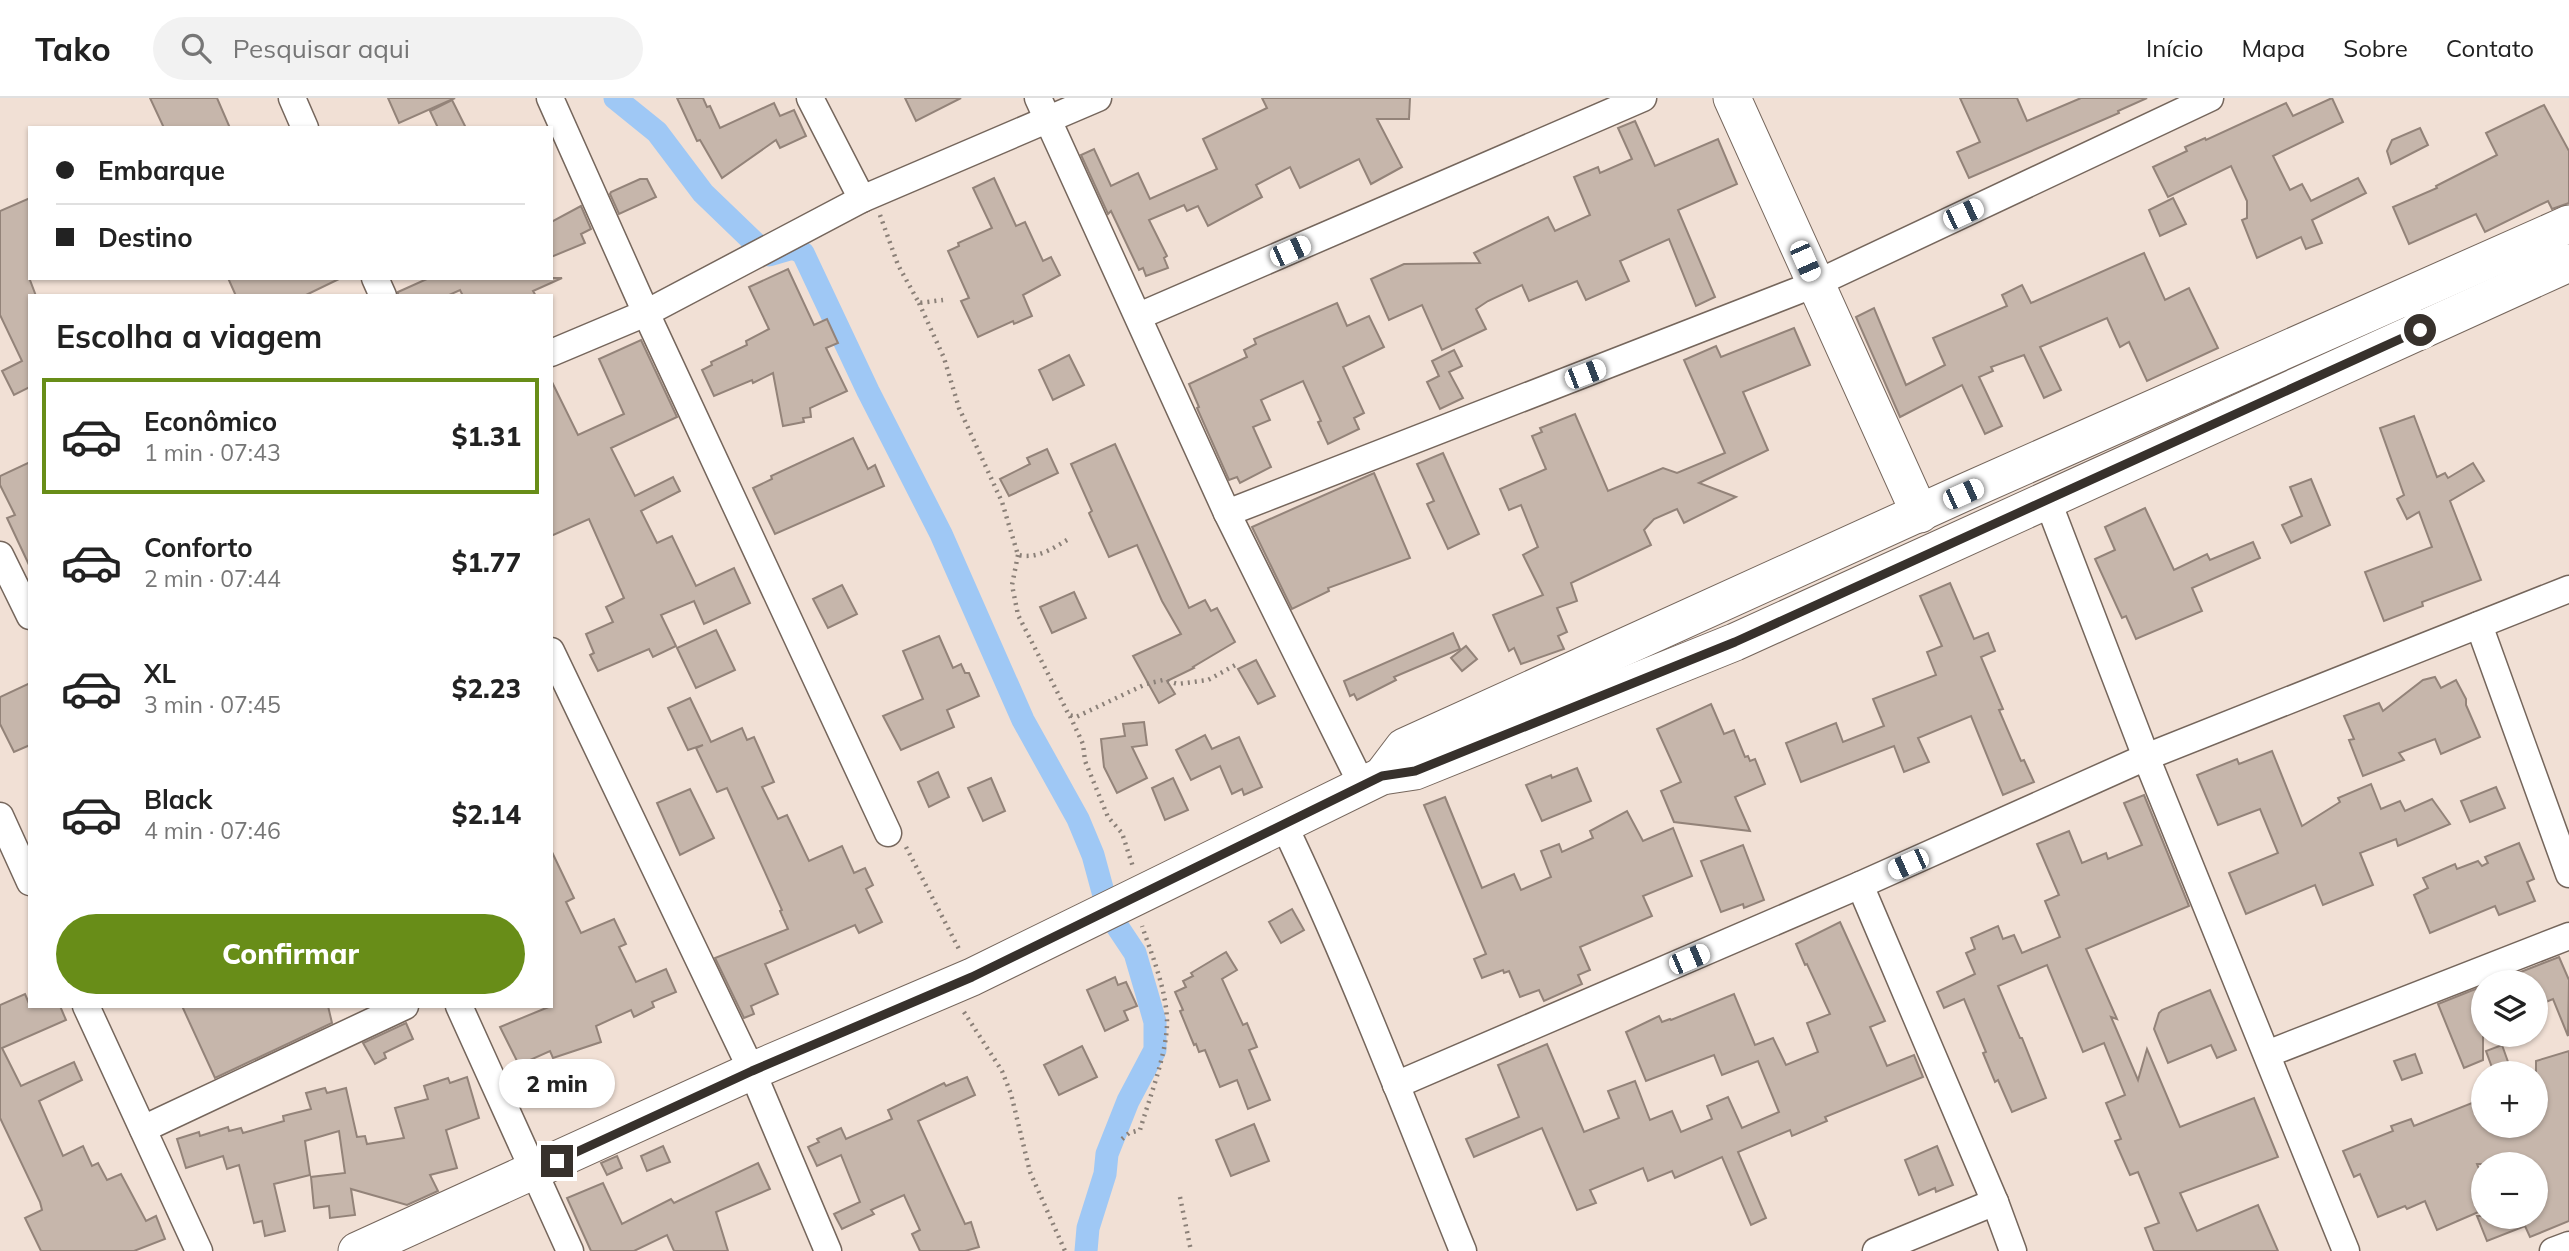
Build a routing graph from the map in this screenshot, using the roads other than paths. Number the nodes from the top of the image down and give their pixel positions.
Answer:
1 (292, 98) edge
2 (550, 98) edge
3 (810, 98) edge
4 (1098, 98) edge
5 (1643, 98) edge
6 (1732, 98) edge
7 (2210, 98) edge
8 (1044, 109) edge
9 (304, 126) edge
10 (867, 197) junction
11 (2569, 224) edge
12 (2569, 263) edge
13 (1815, 284) junction
14 (646, 313) junction
15 (1139, 316) junction
16 (553, 352) edge
17 (1963, 494) junction
18 (2047, 499) junction
19 (1227, 513) junction
20 (1920, 513) junction
21 (1981, 528) junction
22 (0, 555) edge
23 (2569, 589) edge
24 (20, 601) edge
25 (1718, 605) junction
26 (2479, 625) junction
27 (1735, 642) junction
28 (553, 655) edge
29 (2146, 757) junction
30 (1372, 780) junction
31 (0, 816) edge
32 (1283, 823) junction
33 (896, 838) road end
34 (2569, 874) edge
35 (28, 878) edge
36 (1860, 885) junction
37 (2569, 936) edge
38 (87, 1008) edge
39 (401, 1008) edge
40 (460, 1008) edge
41 (2266, 1054) junction
42 (752, 1071) junction
43 (1396, 1085) junction
44 (143, 1129) junction
45 (533, 1172) junction
46 (1995, 1202) junction
47 (2569, 1245) edge
48 (199, 1251) edge
49 (357, 1251) edge
50 (569, 1251) edge
51 (828, 1251) edge
52 (1463, 1251) edge
53 (1877, 1251) edge
54 (2013, 1251) edge
55 (2346, 1251) edge
56 (2553, 1251) edge

1 - 9 street
2 - 14 street
3 - 10 street
4 - 8 street
5 - 15 street
6 - 13 street
7 - 13 street
8 - 10 street
8 - 15 street
10 - 14 street
11 - 17 street
12 - 18 street
13 - 19 street
13 - 20 street
14 - 16 street
14 - 33 street
15 - 19 street
17 - 20 street
17 - 21 street
18 - 21 street
18 - 29 street
19 - 30 street
20 - 25 street
21 - 27 street
22 - 24 street
23 - 26 street
25 - 27 street
25 - 30 street
26 - 29 street
26 - 34 street
27 - 30 street
28 - 42 street
29 - 36 street
29 - 41 street
30 - 32 street
31 - 35 street
32 - 42 street
32 - 43 street
36 - 43 street
36 - 46 street
37 - 41 street
38 - 44 street
39 - 44 street
40 - 45 street
41 - 55 street
42 - 45 street
42 - 51 street
43 - 52 street
44 - 48 street
45 - 49 street
45 - 50 street
46 - 53 street
46 - 54 street
47 - 56 street

